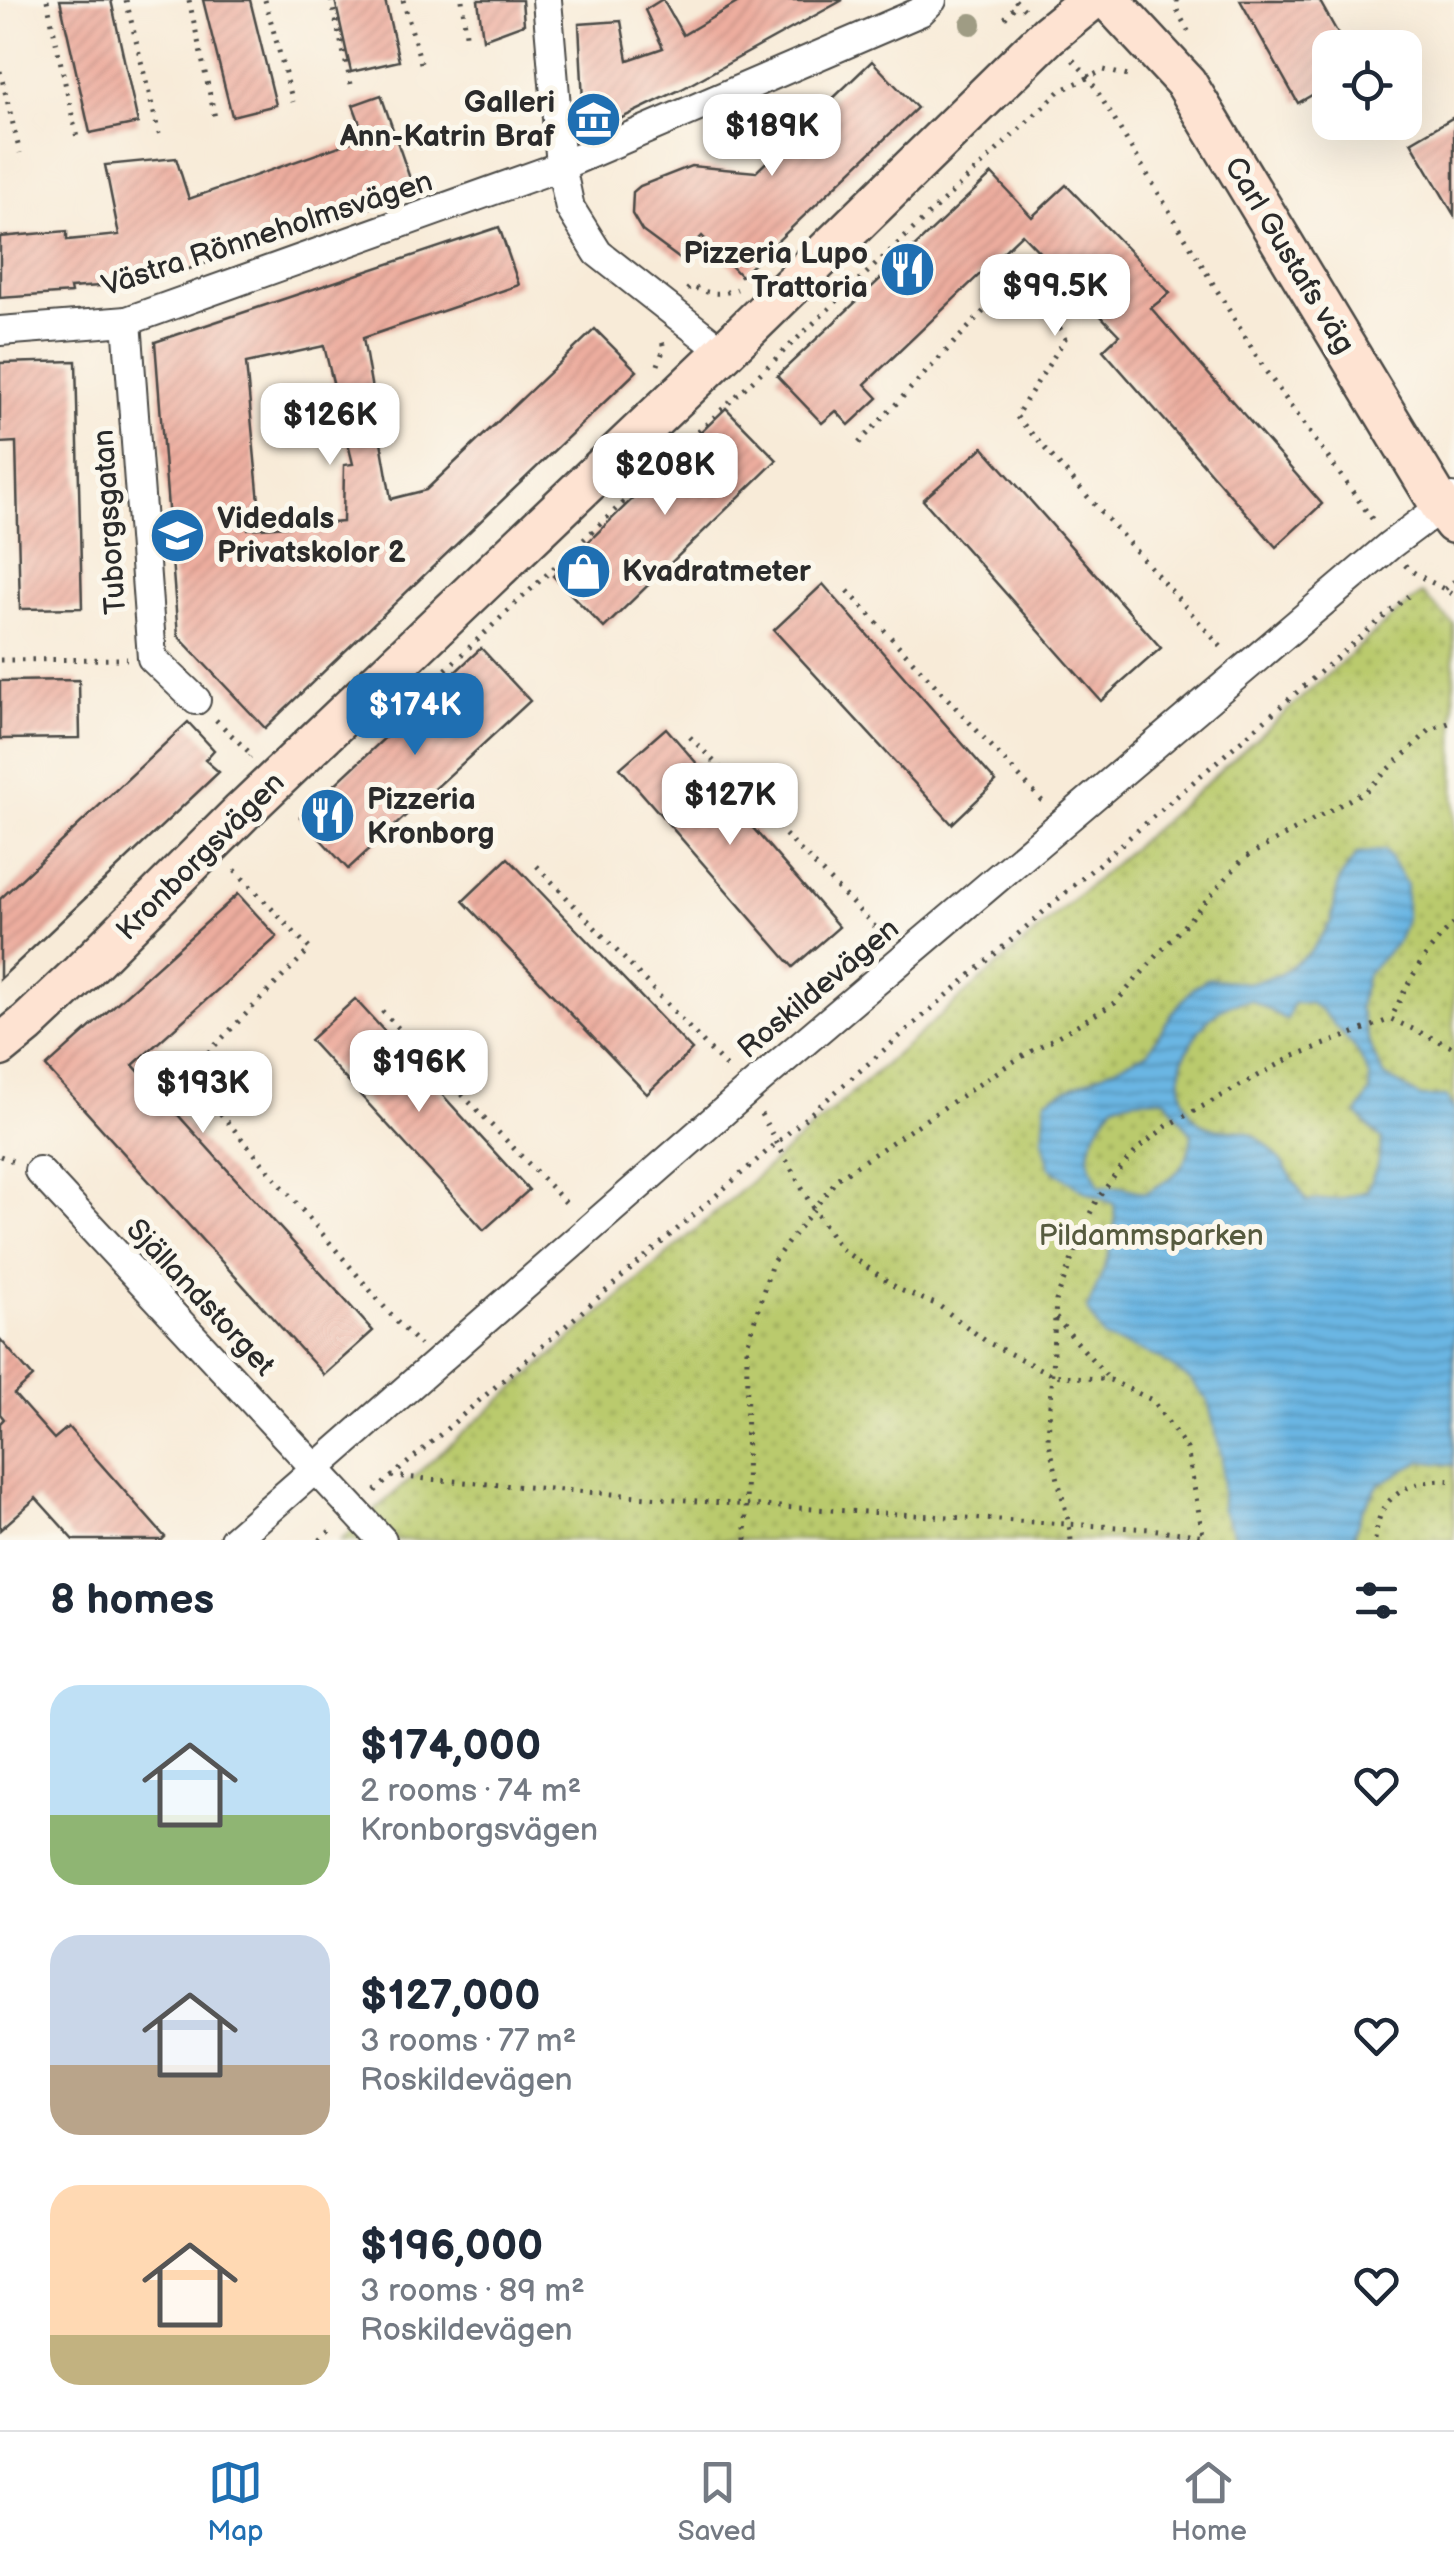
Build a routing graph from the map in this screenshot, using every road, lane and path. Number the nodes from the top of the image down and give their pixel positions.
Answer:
1 (48, 0) edge
2 (126, 0) edge
3 (190, 0) edge
4 (265, 0) edge
5 (331, 0) edge
6 (403, 0) edge
7 (462, 0) edge
8 (547, 0) edge
9 (932, 0) edge
10 (1091, 0) edge
11 (1109, 0) edge
12 (1017, 1) edge
13 (1005, 18) dead end
14 (466, 34) dead end
15 (1048, 34) junction
16 (1156, 51) junction
17 (421, 64) dead end
18 (0, 71) edge
19 (1088, 76) junction
20 (351, 84) dead end
21 (294, 102) dead end
22 (216, 122) dead end
23 (159, 134) dead end
24 (77, 138) dead end
25 (20, 152) dead end
26 (561, 166) junction
27 (127, 321) junction
28 (0, 331) edge
29 (724, 352) junction
30 (858, 443) dead end
31 (1450, 509) edge
32 (1390, 545) junction
33 (1454, 581) edge
34 (1445, 588) junction
35 (848, 592) dead end
36 (1408, 596) dead end
37 (1454, 596) edge
38 (152, 658) junction
39 (0, 660) edge
40 (1242, 670) junction
41 (423, 690) dead end
42 (196, 700) joint
43 (1454, 721) edge
44 (690, 737) dead end
45 (252, 754) dead end
46 (1062, 823) junction
47 (537, 866) dead end
48 (234, 870) dead end
49 (1454, 924) edge
50 (904, 958) junction
51 (382, 1012) dead end
52 (1391, 1019) junction
53 (0, 1046) edge
54 (1454, 1048) edge
55 (748, 1090) junction
56 (776, 1144) junction
57 (39, 1171) dead end
58 (814, 1210) junction
59 (590, 1228) junction
60 (1056, 1316) junction
61 (397, 1322) dead end
62 (1052, 1375) junction
63 (1110, 1380) junction
64 (316, 1467) junction
65 (391, 1476) junction
66 (1454, 1480) edge
67 (747, 1505) junction
68 (355, 1510) junction
69 (1069, 1524) junction
70 (1204, 1538) edge
71 (234, 1540) edge
72 (320, 1540) edge
73 (382, 1540) edge
74 (746, 1540) edge
75 (1071, 1540) edge
76 (1375, 1540) edge

1 - 24 path
2 - 23 path
3 - 22 path
4 - 21 path
5 - 20 path
6 - 17 path
7 - 14 path
8 - 26 street
9 - 26 street, Västra Rönneholmsvägen
10 - 15 street, Kronborgsvägen
11 - 16 street, Carl Gustafs väg
12 - 13 path
12 - 15 path
15 - 19 path
15 - 29 street, Kronborgsvägen
16 - 19 path
16 - 31 street, Carl Gustafs väg
18 - 25 path
19 - 32 path
19 - 41 path
26 - 27 street, Västra Rönneholmsvägen
26 - 29 street
27 - 28 street, Västra Rönneholmsvägen
27 - 38 street, Tuborgsgatan
29 - 53 street, Kronborgsvägen
30 - 40 path
31 - 32 street, Roskildevägen
32 - 34 path
32 - 40 street, Roskildevägen
33 - 34 path
34 - 37 path
35 - 46 path
36 - 56 path
38 - 39 path
38 - 42 street
40 - 46 street, Roskildevägen
42 - 45 path
43 - 58 path
44 - 50 path
46 - 50 street, Roskildevägen
47 - 55 path
48 - 61 path
49 - 52 path
50 - 55 street, Roskildevägen
51 - 59 path
52 - 54 path
52 - 60 path
55 - 56 path
55 - 59 street, Roskildevägen
56 - 58 path
56 - 65 path
57 - 64 street, Själlandstorget
58 - 62 path
58 - 67 path
59 - 64 street, Roskildevägen
60 - 62 path
60 - 63 path
62 - 63 path
62 - 69 path
63 - 70 path
64 - 68 street, Själlandstorget
64 - 71 street, Roskildevägen
65 - 67 path
65 - 68 path
66 - 76 path
67 - 69 path
67 - 74 path
68 - 72 path
68 - 73 street, Själlandstorget
69 - 70 path
69 - 75 path

